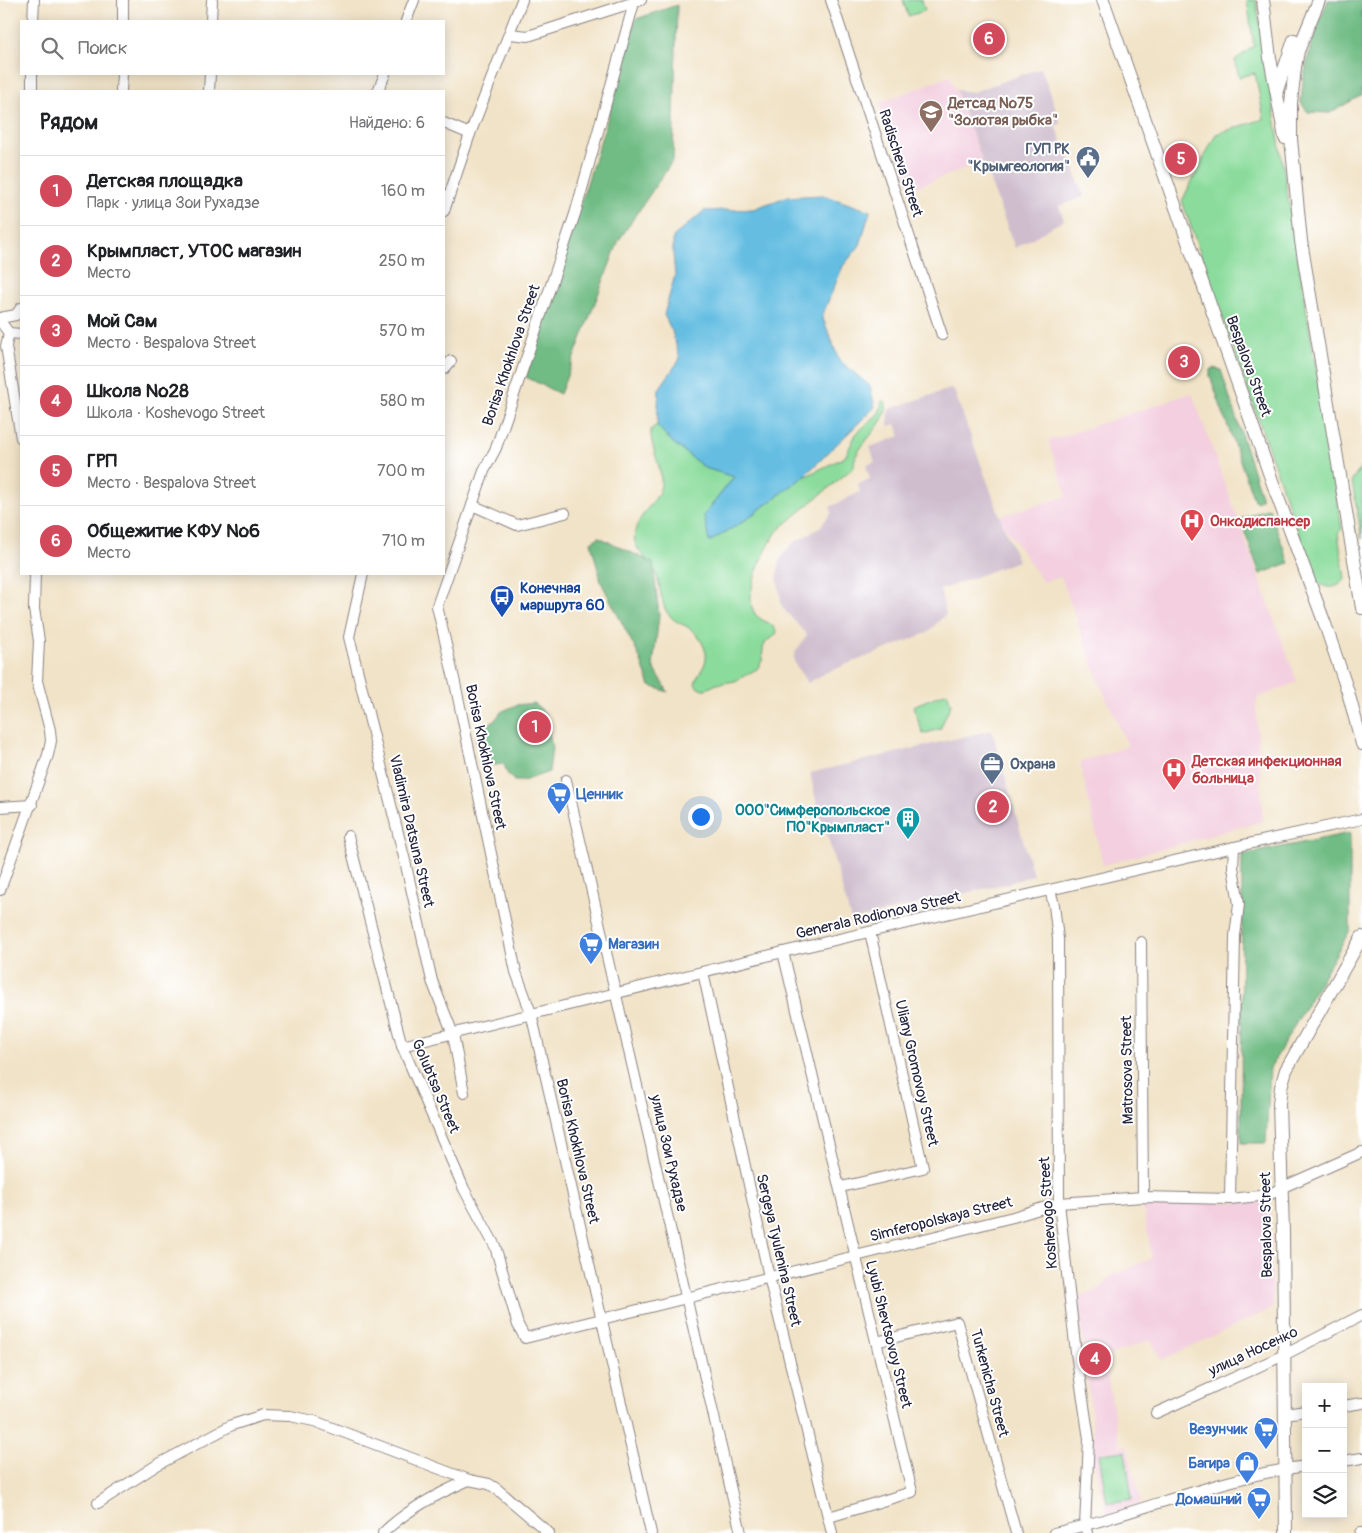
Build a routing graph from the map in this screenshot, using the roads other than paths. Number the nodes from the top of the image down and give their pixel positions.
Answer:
1 (34, 0) edge
2 (123, 0) edge
3 (212, 0) edge
4 (414, 0) edge
5 (522, 0) edge
6 (831, 0) edge
7 (1103, 0) edge
8 (1263, 0) edge
9 (1310, 0) edge
10 (1319, 0) edge
11 (638, 1) edge
12 (33, 20) edge
13 (122, 20) edge
14 (211, 20) edge
15 (406, 20) edge
16 (510, 34) junction
17 (32, 75) edge
18 (122, 75) edge
19 (210, 75) edge
20 (385, 75) edge
21 (1280, 80) junction
22 (32, 90) edge
23 (122, 90) edge
24 (209, 90) edge
25 (378, 90) edge
26 (1276, 95) junction
27 (445, 123) edge
28 (470, 134) junction
29 (1291, 139) junction
30 (1297, 206) junction
31 (445, 208) edge
32 (20, 309) edge
33 (0, 319) edge
34 (9, 333) junction
35 (20, 334) edge
36 (942, 335) dead end
37 (20, 432) edge
38 (472, 505) junction
39 (565, 513) dead end
40 (35, 575) edge
41 (363, 575) edge
42 (1362, 608) edge
43 (1362, 744) edge
44 (566, 780) dead end
45 (32, 805) junction
46 (0, 807) edge
47 (1362, 819) edge
48 (348, 836) dead end
49 (1234, 847) junction
50 (0, 890) edge
51 (1050, 890) junction
52 (870, 932) junction
53 (1362, 936) edge
54 (1141, 942) dead end
55 (1357, 951) edge
56 (783, 952) junction
57 (703, 972) junction
58 (616, 993) junction
59 (531, 1013) junction
60 (453, 1034) junction
61 (402, 1046) junction
62 (464, 1093) dead end
63 (1362, 1152) edge
64 (841, 1187) junction
65 (1281, 1188) junction
66 (1143, 1197) junction
67 (1230, 1199) junction
68 (1059, 1203) junction
69 (855, 1256) junction
70 (769, 1277) junction
71 (687, 1298) junction
72 (1362, 1315) edge
73 (601, 1320) junction
74 (525, 1338) joint
75 (876, 1342) junction
76 (1284, 1355) junction
77 (1362, 1403) edge
78 (1347, 1405) edge
79 (1302, 1412) edge
80 (1156, 1413) dead end
81 (1285, 1414) junction
82 (1362, 1458) edge
83 (1347, 1460) edge
84 (1302, 1466) edge
85 (1286, 1468) junction
86 (470, 1480) junction
87 (98, 1503) dead end
88 (829, 1517) junction
89 (1086, 1530) edge
90 (383, 1533) edge
91 (550, 1533) edge
92 (651, 1533) edge
93 (741, 1533) edge
94 (832, 1533) edge
95 (1016, 1533) edge
96 (1054, 1533) edge
97 (1286, 1533) edge

1 - 12 street
2 - 13 street
3 - 14 street
4 - 15 street
5 - 16 street
6 - 36 street, Radischeva Street
7 - 43 main road, Bespalova Street
8 - 21 main road
8 - 26 main road
9 - 21 main road
10 - 29 main road
11 - 16 street
11 - 38 street, Borisa Khokhlova Street
16 - 28 street
17 - 22 street
18 - 23 street
19 - 24 street
20 - 25 street
21 - 26 main road
21 - 29 main road
26 - 30 main road
27 - 28 street
28 - 31 street
29 - 30 main road
30 - 42 main road
32 - 33 street
33 - 34 street
34 - 35 street
34 - 37 street
38 - 39 street
38 - 59 street, Borisa Khokhlova Street
40 - 45 street
41 - 60 street, Vladimira Datsuna Street
44 - 58 street, улица Зои Рухадзе
45 - 46 street
45 - 50 street
47 - 49 street, Generala Rodionova Street
48 - 61 street, Golubtsa Street
49 - 51 street, Generala Rodionova Street
49 - 67 street
51 - 52 street, Generala Rodionova Street
51 - 68 street, Koshevogo Street
52 - 56 street, Generala Rodionova Street
52 - 64 street, Uliany Gromovoy Street
53 - 55 main road, Bespalova Street
54 - 66 street, Matrosova Street
55 - 65 main road, Bespalova Street
56 - 57 street, Generala Rodionova Street
56 - 64 street, Lyubi Shevtsovoy Street
57 - 58 street, Generala Rodionova Street
57 - 70 street, Sergeya Tyulenina Street
58 - 59 street, Generala Rodionova Street
58 - 71 street, улица Зои Рухадзе
59 - 60 street, Generala Rodionova Street
59 - 73 street, Borisa Khokhlova Street
60 - 61 street, Generala Rodionova Street
60 - 62 street, Vladimira Datsuna Street
61 - 74 street, Golubtsa Street
63 - 65 street, Simferopolskaya Street
64 - 69 street, Lyubi Shevtsovoy Street
65 - 67 street, Simferopolskaya Street
65 - 76 main road, Bespalova Street
66 - 67 street, Simferopolskaya Street
66 - 68 street, Simferopolskaya Street
68 - 69 street, Simferopolskaya Street
68 - 89 street, Koshevogo Street
69 - 70 street, Simferopolskaya Street
69 - 75 street, Lyubi Shevtsovoy Street
70 - 71 street, Simferopolskaya Street
70 - 88 street, Sergeya Tyulenina Street
71 - 73 street, Simferopolskaya Street
71 - 93 street, улица Зои Рухадзе
72 - 76 street, улица Носенко
73 - 74 street, Simferopolskaya Street
73 - 92 street, Borisa Khokhlova Street
75 - 88 street, Lyubi Shevtsovoy Street
75 - 95 street, Turkenicha Street
76 - 80 street, улица Носенко
76 - 81 main road, Bespalova Street
77 - 78 street
79 - 81 street
81 - 85 main road, Bespalova Street
82 - 83 street
84 - 85 street
85 - 89 street
85 - 97 main road, Bespalova Street
86 - 87 street
86 - 90 street
86 - 91 street
88 - 94 street, Sergeya Tyulenina Street
89 - 96 street

